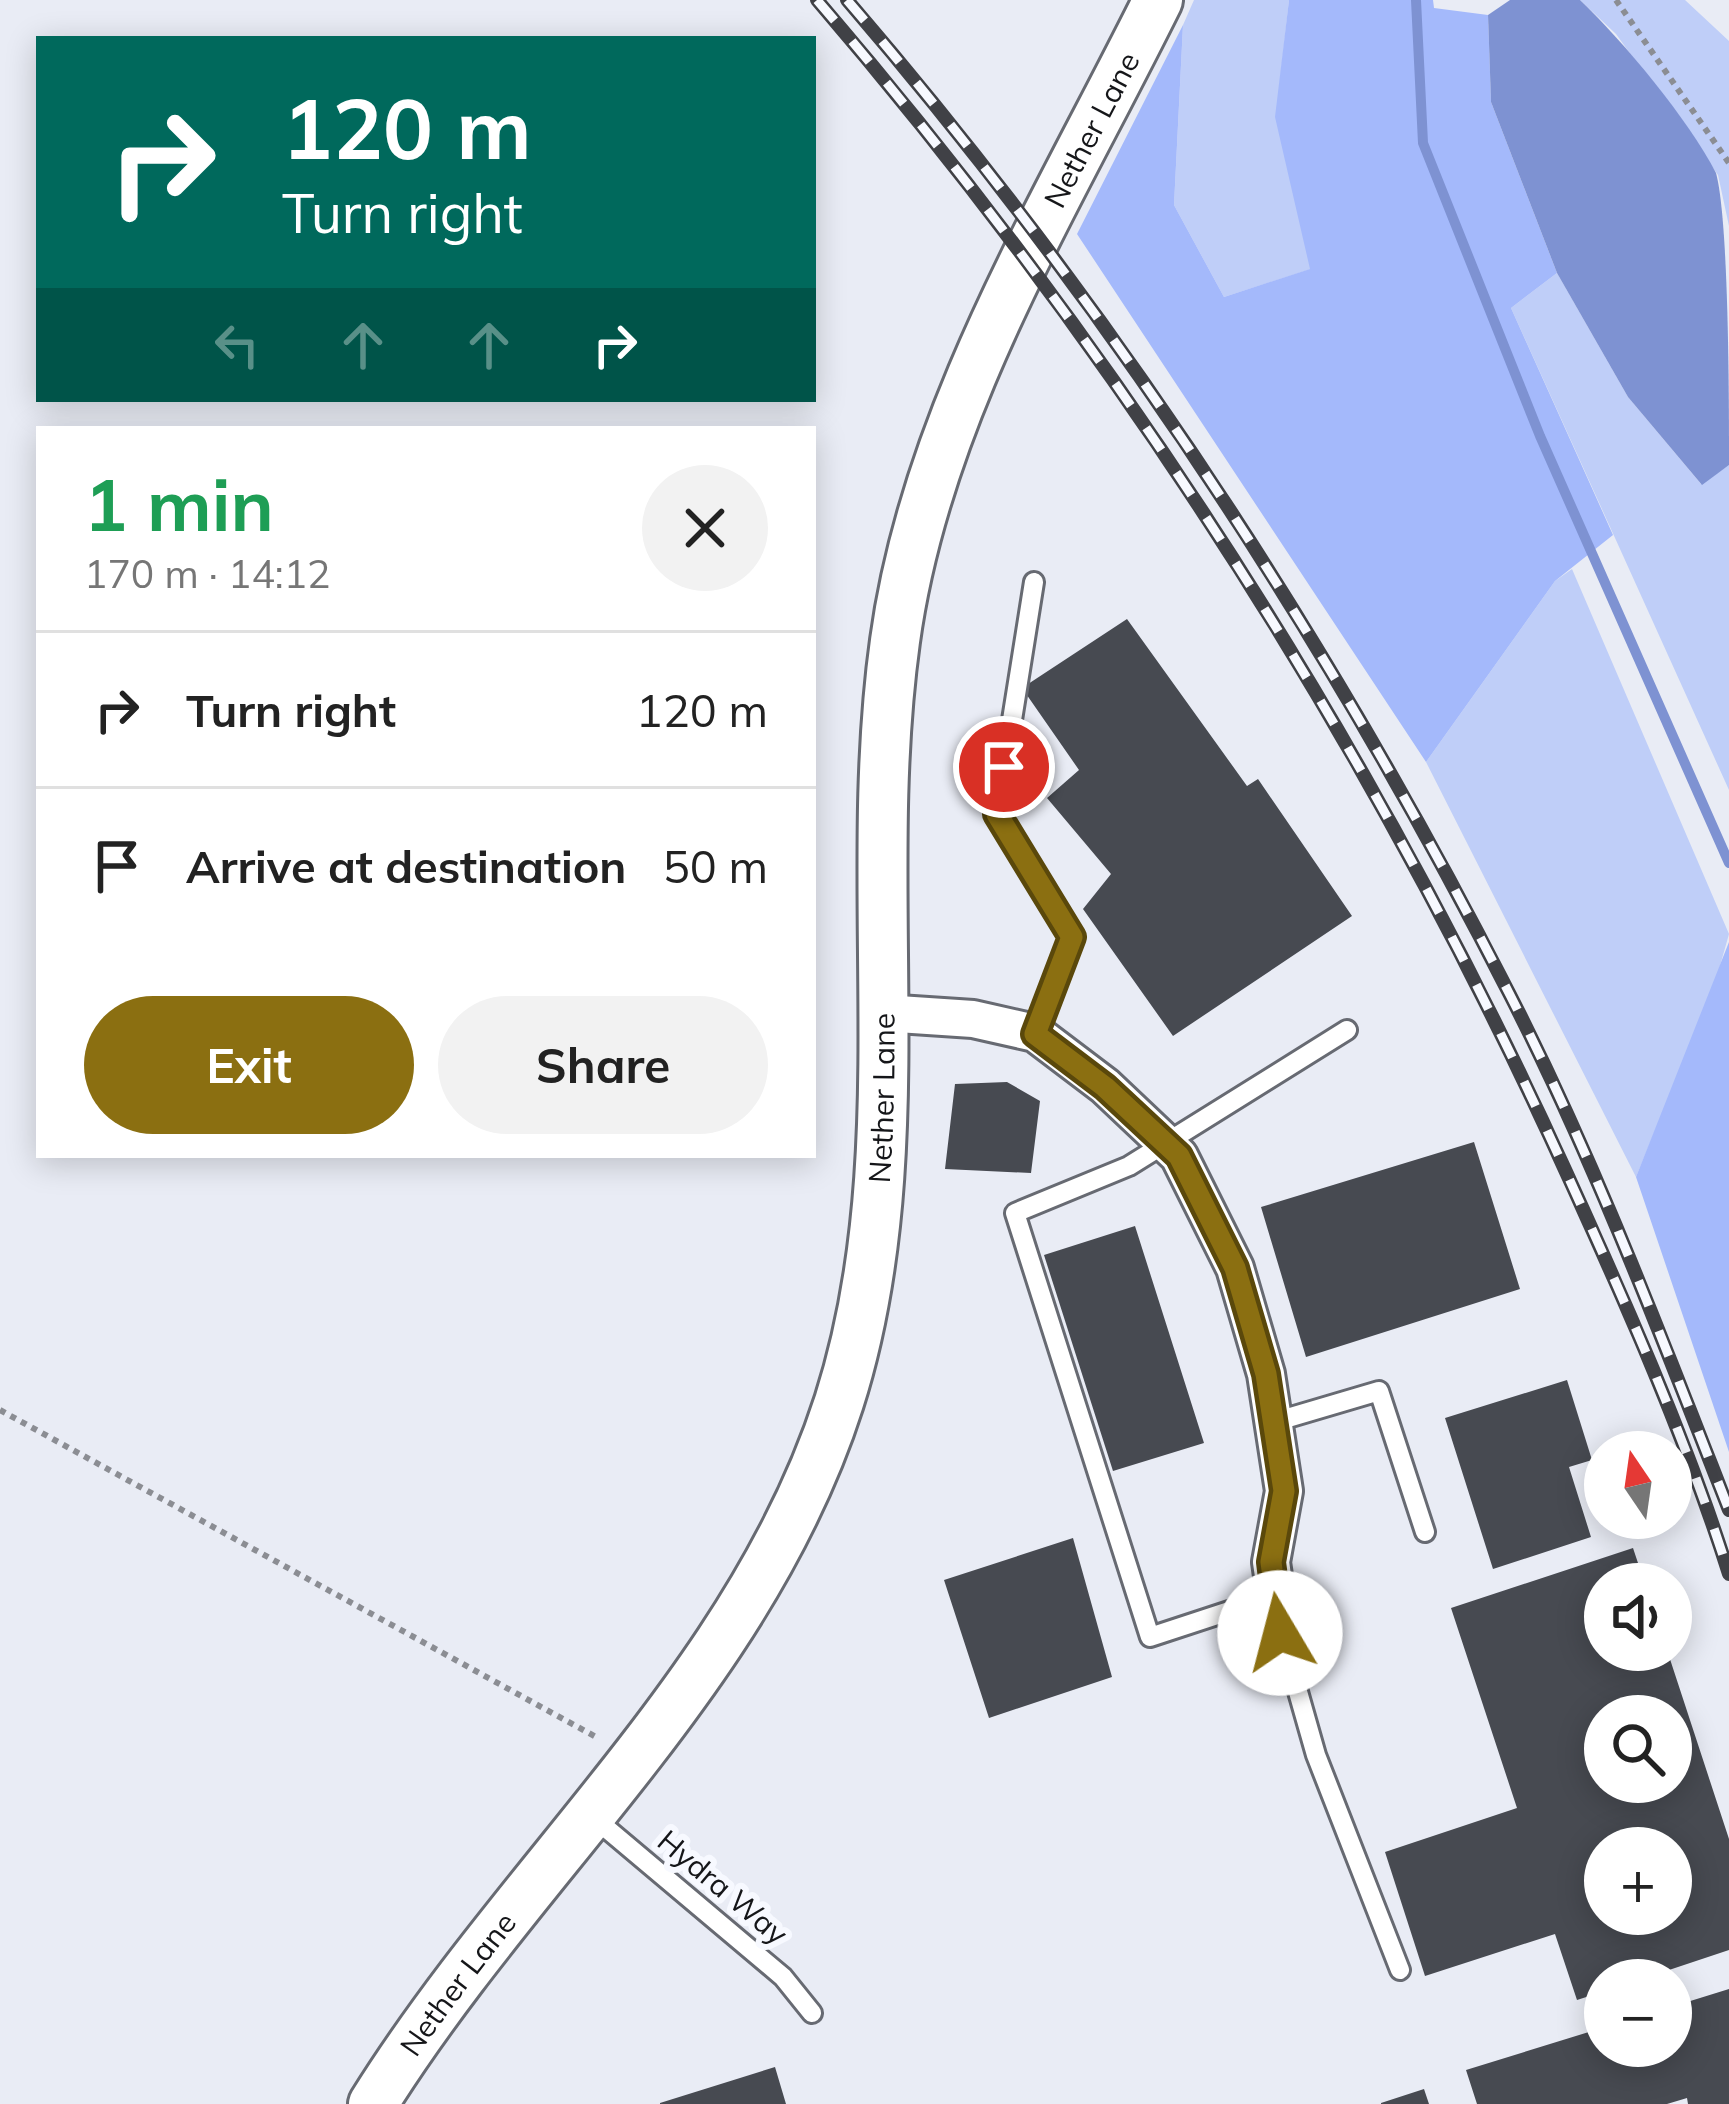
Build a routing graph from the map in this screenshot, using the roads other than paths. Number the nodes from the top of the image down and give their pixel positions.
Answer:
1 (1158, 0) edge
2 (1034, 582) dead end
3 (883, 1013) junction
4 (1347, 1030) dead end
5 (1035, 1034) junction
6 (1164, 1142) junction
7 (1274, 1422) junction
8 (1425, 1532) dead end
9 (1275, 1596) junction
10 (1280, 1633) joint
11 (590, 1814) junction
12 (1400, 1970) dead end
13 (812, 2013) dead end
14 (373, 2104) edge

1 - 3 main road, Nether Lane
2 - 5 lane
3 - 5 street
3 - 11 main road, Nether Lane
4 - 6 lane
5 - 6 street
6 - 7 street
6 - 9 lane
7 - 8 lane
7 - 9 street
9 - 10 street
10 - 12 lane
11 - 13 lane, Hydra Way
11 - 14 main road, Nether Lane

